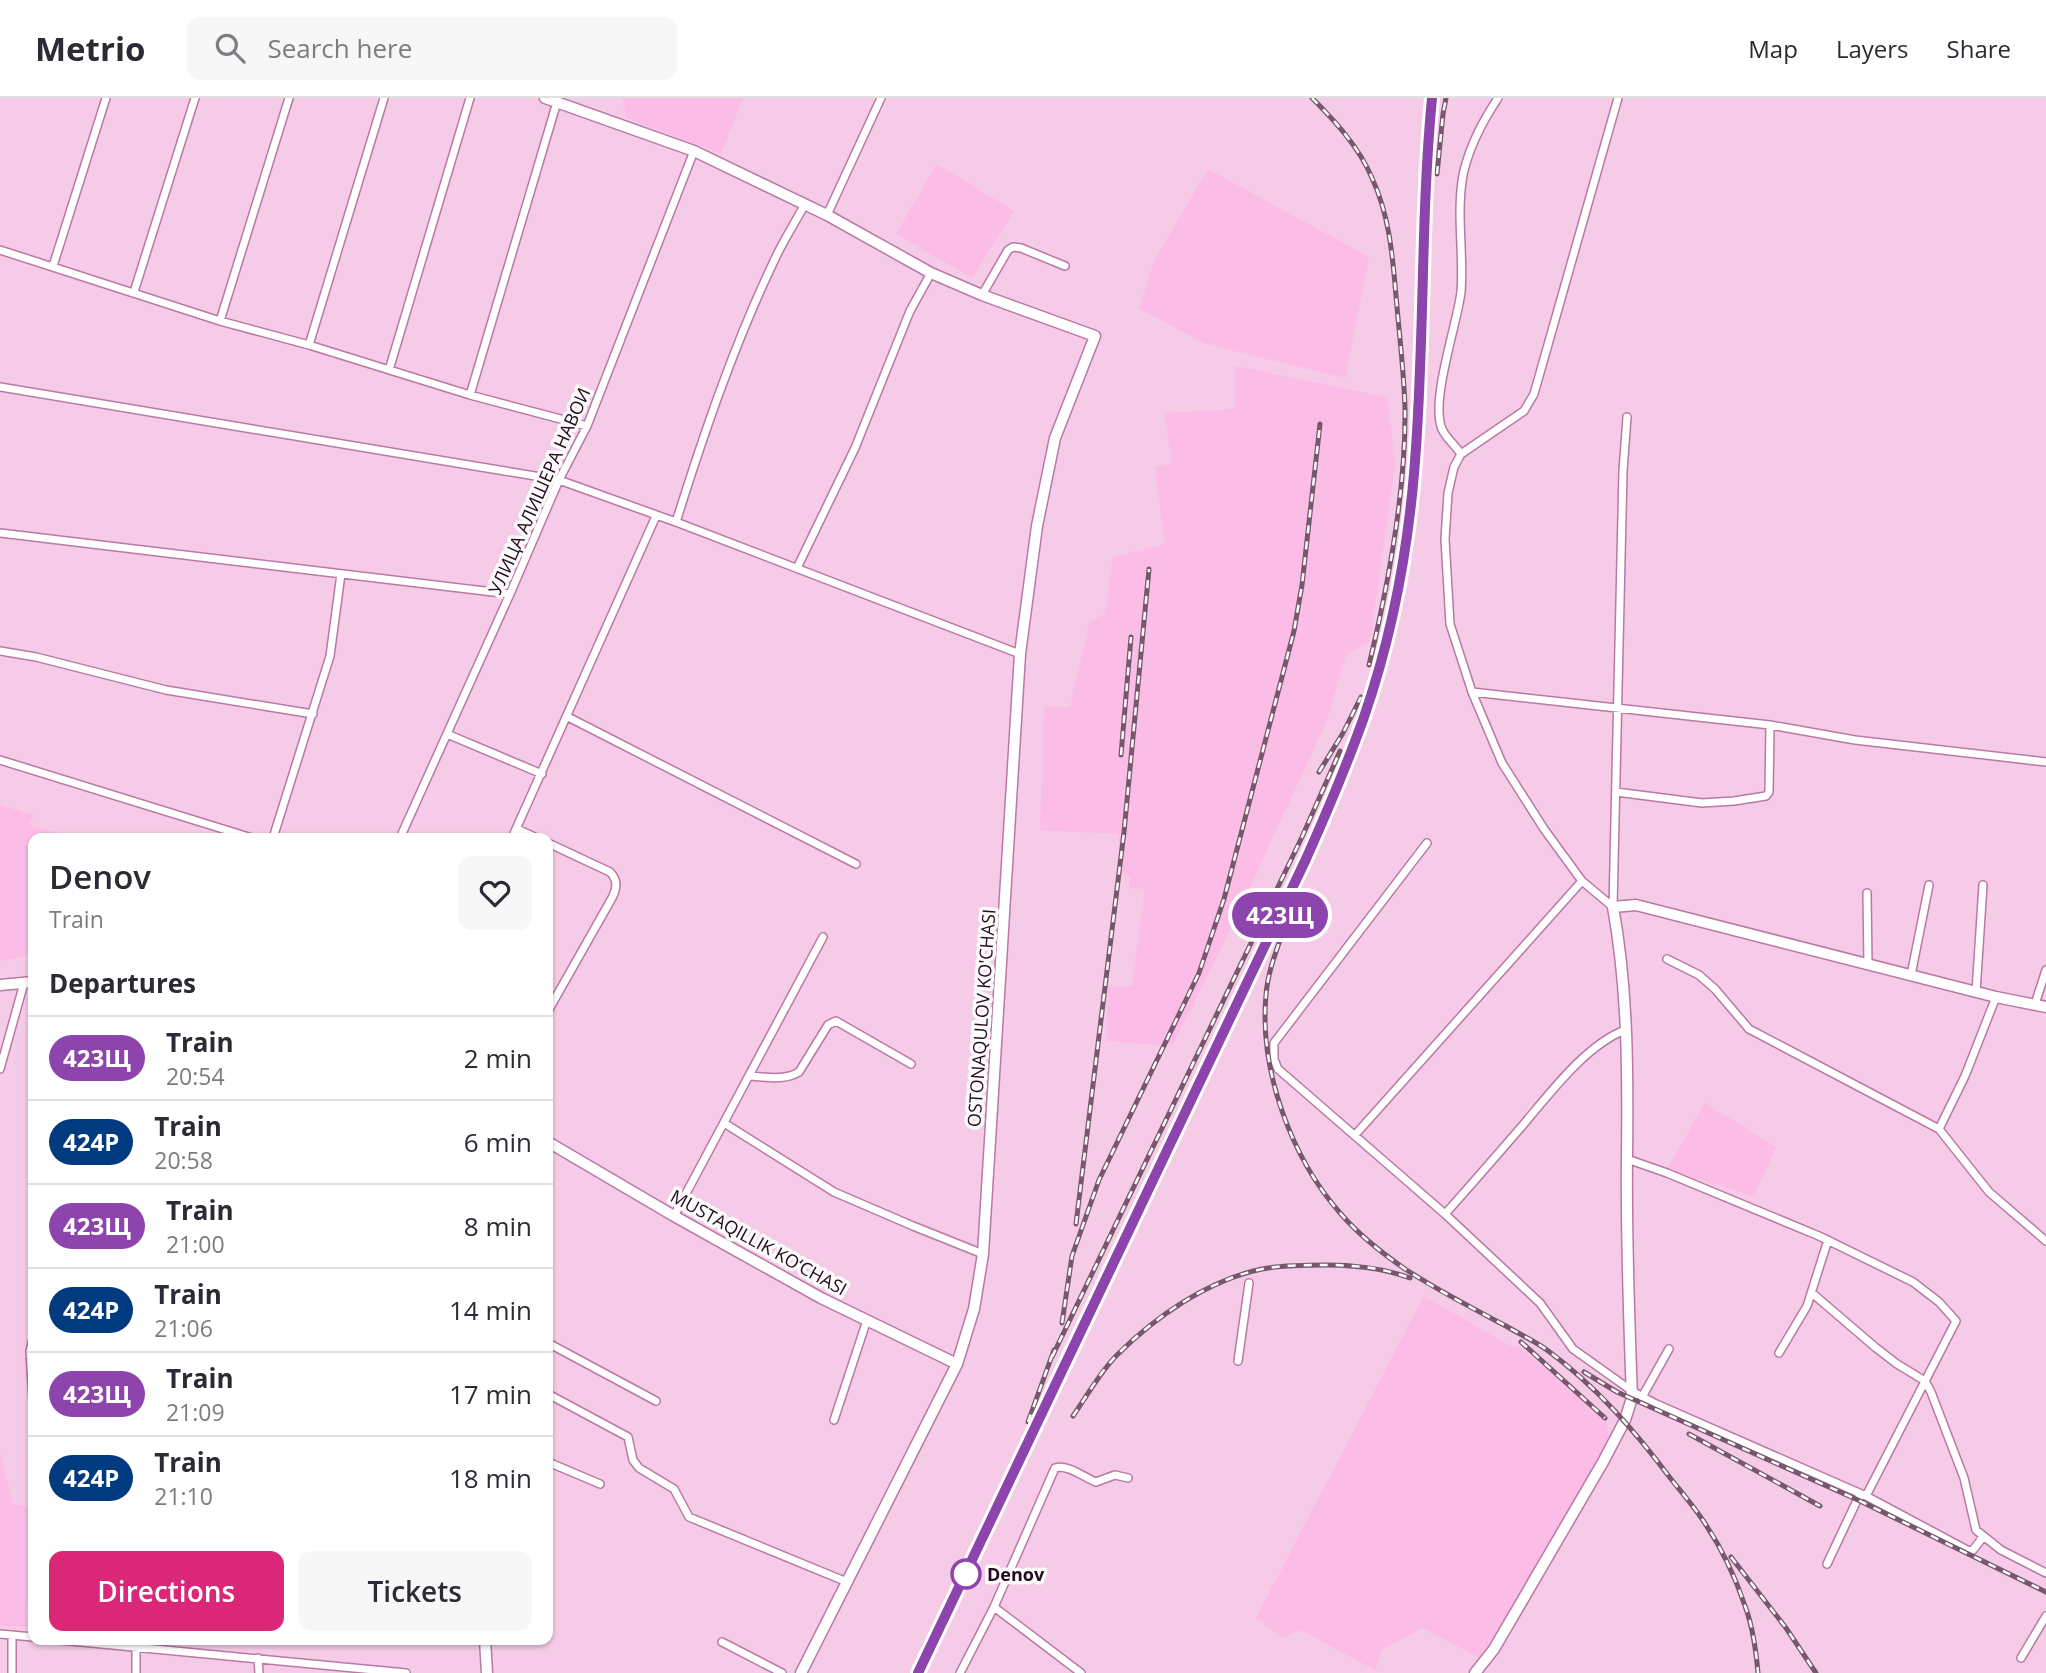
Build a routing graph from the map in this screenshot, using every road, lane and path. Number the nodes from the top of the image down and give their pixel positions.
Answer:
1 (106, 98) edge
2 (195, 98) edge
3 (289, 98) edge
4 (384, 98) edge
5 (470, 98) edge
6 (545, 98) edge
7 (881, 98) edge
8 (1498, 98) edge
9 (1618, 98) edge
10 (557, 102) junction
11 (694, 151) junction
12 (805, 204) junction
13 (827, 215) junction
14 (0, 250) edge
15 (53, 266) junction
16 (1065, 266) dead end
17 (931, 272) junction
18 (134, 292) junction
19 (982, 295) junction
20 (220, 321) junction
21 (309, 345) junction
22 (388, 370) junction
23 (0, 387) edge
24 (470, 395) junction
25 (1627, 417) dead end
26 (587, 426) junction
27 (1461, 454) junction
28 (559, 480) junction
29 (656, 516) junction
30 (676, 522) junction
31 (0, 533) edge
32 (797, 568) junction
33 (341, 574) junction
34 (510, 594) junction
35 (0, 651) edge
36 (1020, 654) junction
37 (1472, 692) junction
38 (1618, 707) junction
39 (313, 714) junction
40 (568, 717) junction
41 (1770, 725) junction
42 (447, 734) junction
43 (0, 760) edge
44 (2046, 762) edge
45 (542, 774) junction
46 (1616, 792) junction
47 (517, 829) junction
48 (236, 833) edge
49 (275, 833) edge
50 (402, 833) edge
51 (515, 833) edge
52 (526, 833) edge
53 (1427, 843) dead end
54 (553, 845) edge
55 (856, 864) dead end
56 (1582, 881) junction
57 (1929, 885) dead end
58 (1983, 886) dead end
59 (1867, 893) dead end
60 (1614, 907) junction
61 (823, 937) dead end
62 (1667, 959) dead end
63 (1868, 964) junction
64 (2046, 970) edge
65 (1911, 975) junction
66 (28, 983) edge
67 (0, 985) edge
68 (28, 986) edge
69 (1976, 992) junction
70 (1996, 997) junction
71 (553, 1002) edge
72 (2040, 1006) edge
73 (1625, 1030) junction
74 (911, 1064) dead end
75 (0, 1069) edge
76 (749, 1076) junction
77 (724, 1123) junction
78 (1939, 1129) junction
79 (1355, 1135) junction
80 (553, 1145) edge
81 (1627, 1158) junction
82 (1446, 1214) junction
83 (674, 1216) junction
84 (1828, 1240) junction
85 (2046, 1241) edge
86 (983, 1254) junction
87 (1249, 1283) dead end
88 (1812, 1293) junction
89 (867, 1320) junction
90 (553, 1346) edge
91 (1669, 1349) dead end
92 (1779, 1353) dead end
93 (1238, 1361) dead end
94 (957, 1364) junction
95 (1925, 1381) junction
96 (1637, 1394) junction
97 (553, 1397) edge
98 (656, 1401) dead end
99 (834, 1420) dead end
100 (553, 1464) edge
101 (1128, 1478) dead end
102 (600, 1484) dead end
103 (1863, 1495) junction
104 (1983, 1537) junction
105 (1827, 1564) dead end
106 (2046, 1573) edge
107 (847, 1582) junction
108 (994, 1607) junction
109 (2046, 1616) edge
110 (0, 1634) edge
111 (12, 1634) junction
112 (28, 1636) edge
113 (722, 1642) dead end
114 (108, 1645) edge
115 (485, 1645) edge
116 (136, 1648) junction
117 (258, 1658) junction
118 (2021, 1658) dead end
119 (369, 1671) edge
120 (12, 1673) edge
121 (136, 1673) edge
122 (259, 1673) edge
123 (406, 1673) edge
124 (487, 1673) edge
125 (782, 1673) edge
126 (801, 1673) edge
127 (960, 1673) edge
128 (1081, 1673) edge
129 (1475, 1673) edge

1 - 15 street
2 - 18 street
3 - 20 street
4 - 21 street
5 - 22 street
6 - 10 street
7 - 13 street
8 - 27 street
9 - 27 street
10 - 11 street
10 - 24 street
11 - 12 street
11 - 26 street, УЛИЦА АЛИШЕРА НАВОИ
12 - 13 street
12 - 30 street
13 - 17 street
14 - 15 street
15 - 18 street
16 - 19 street
17 - 19 street
17 - 32 street
18 - 20 street
19 - 36 street, OSTONAQULOV KO'CHASI
20 - 21 street
21 - 22 street
22 - 24 street
23 - 28 street
24 - 26 street
25 - 38 street
26 - 28 street, УЛИЦА АЛИШЕРА НАВОИ
27 - 37 street
28 - 29 street
28 - 34 street, УЛИЦА АЛИШЕРА НАВОИ
29 - 30 street
29 - 40 street
30 - 32 street
31 - 33 street
32 - 36 street
33 - 34 street
33 - 39 street
34 - 42 street, УЛИЦА АЛИШЕРА НАВОИ
35 - 39 street
36 - 86 street, OSTONAQULOV KO'CHASI
37 - 38 street
37 - 56 street
38 - 41 street
38 - 46 street
39 - 49 street
40 - 45 street
40 - 55 street
41 - 44 street
41 - 46 street
42 - 45 street
42 - 50 street, УЛИЦА АЛИШЕРА НАВОИ
43 - 48 street
45 - 47 street
46 - 60 street
47 - 51 street
47 - 52 street
53 - 79 street
54 - 71 street
56 - 60 street
56 - 79 street
57 - 65 street
58 - 69 street
59 - 63 street
60 - 63 street
60 - 73 street
61 - 76 street
62 - 78 street
63 - 65 street
64 - 72 street
65 - 69 street
66 - 67 street
68 - 75 street
69 - 70 street
70 - 72 street
70 - 78 street
73 - 81 street
73 - 82 street
74 - 76 street
76 - 77 street
77 - 83 street
77 - 86 street
78 - 85 street
79 - 82 street
80 - 83 street, MUSTAQILLIK KO‘CHASI
81 - 84 street
81 - 96 street
82 - 96 street
83 - 89 street, MUSTAQILLIK KO‘CHASI
84 - 88 street
84 - 95 street
86 - 94 street, OSTONAQULOV KO'CHASI
87 - 93 street
88 - 92 street
88 - 95 street
89 - 94 street, MUSTAQILLIK KO‘CHASI
89 - 99 street
90 - 98 street
91 - 96 street
94 - 107 street, OSTONAQULOV KO'CHASI
95 - 103 street
95 - 104 street
96 - 103 street
96 - 129 street
97 - 107 street
100 - 102 street
101 - 108 street
103 - 104 street
103 - 105 street
104 - 106 street
107 - 126 street, OSTONAQULOV KO'CHASI
108 - 127 street
108 - 128 street
109 - 118 street
110 - 111 street
111 - 112 street
111 - 120 street
113 - 125 street
114 - 116 street
115 - 124 street
116 - 117 street
116 - 121 street
117 - 119 street
117 - 122 street
119 - 123 street

